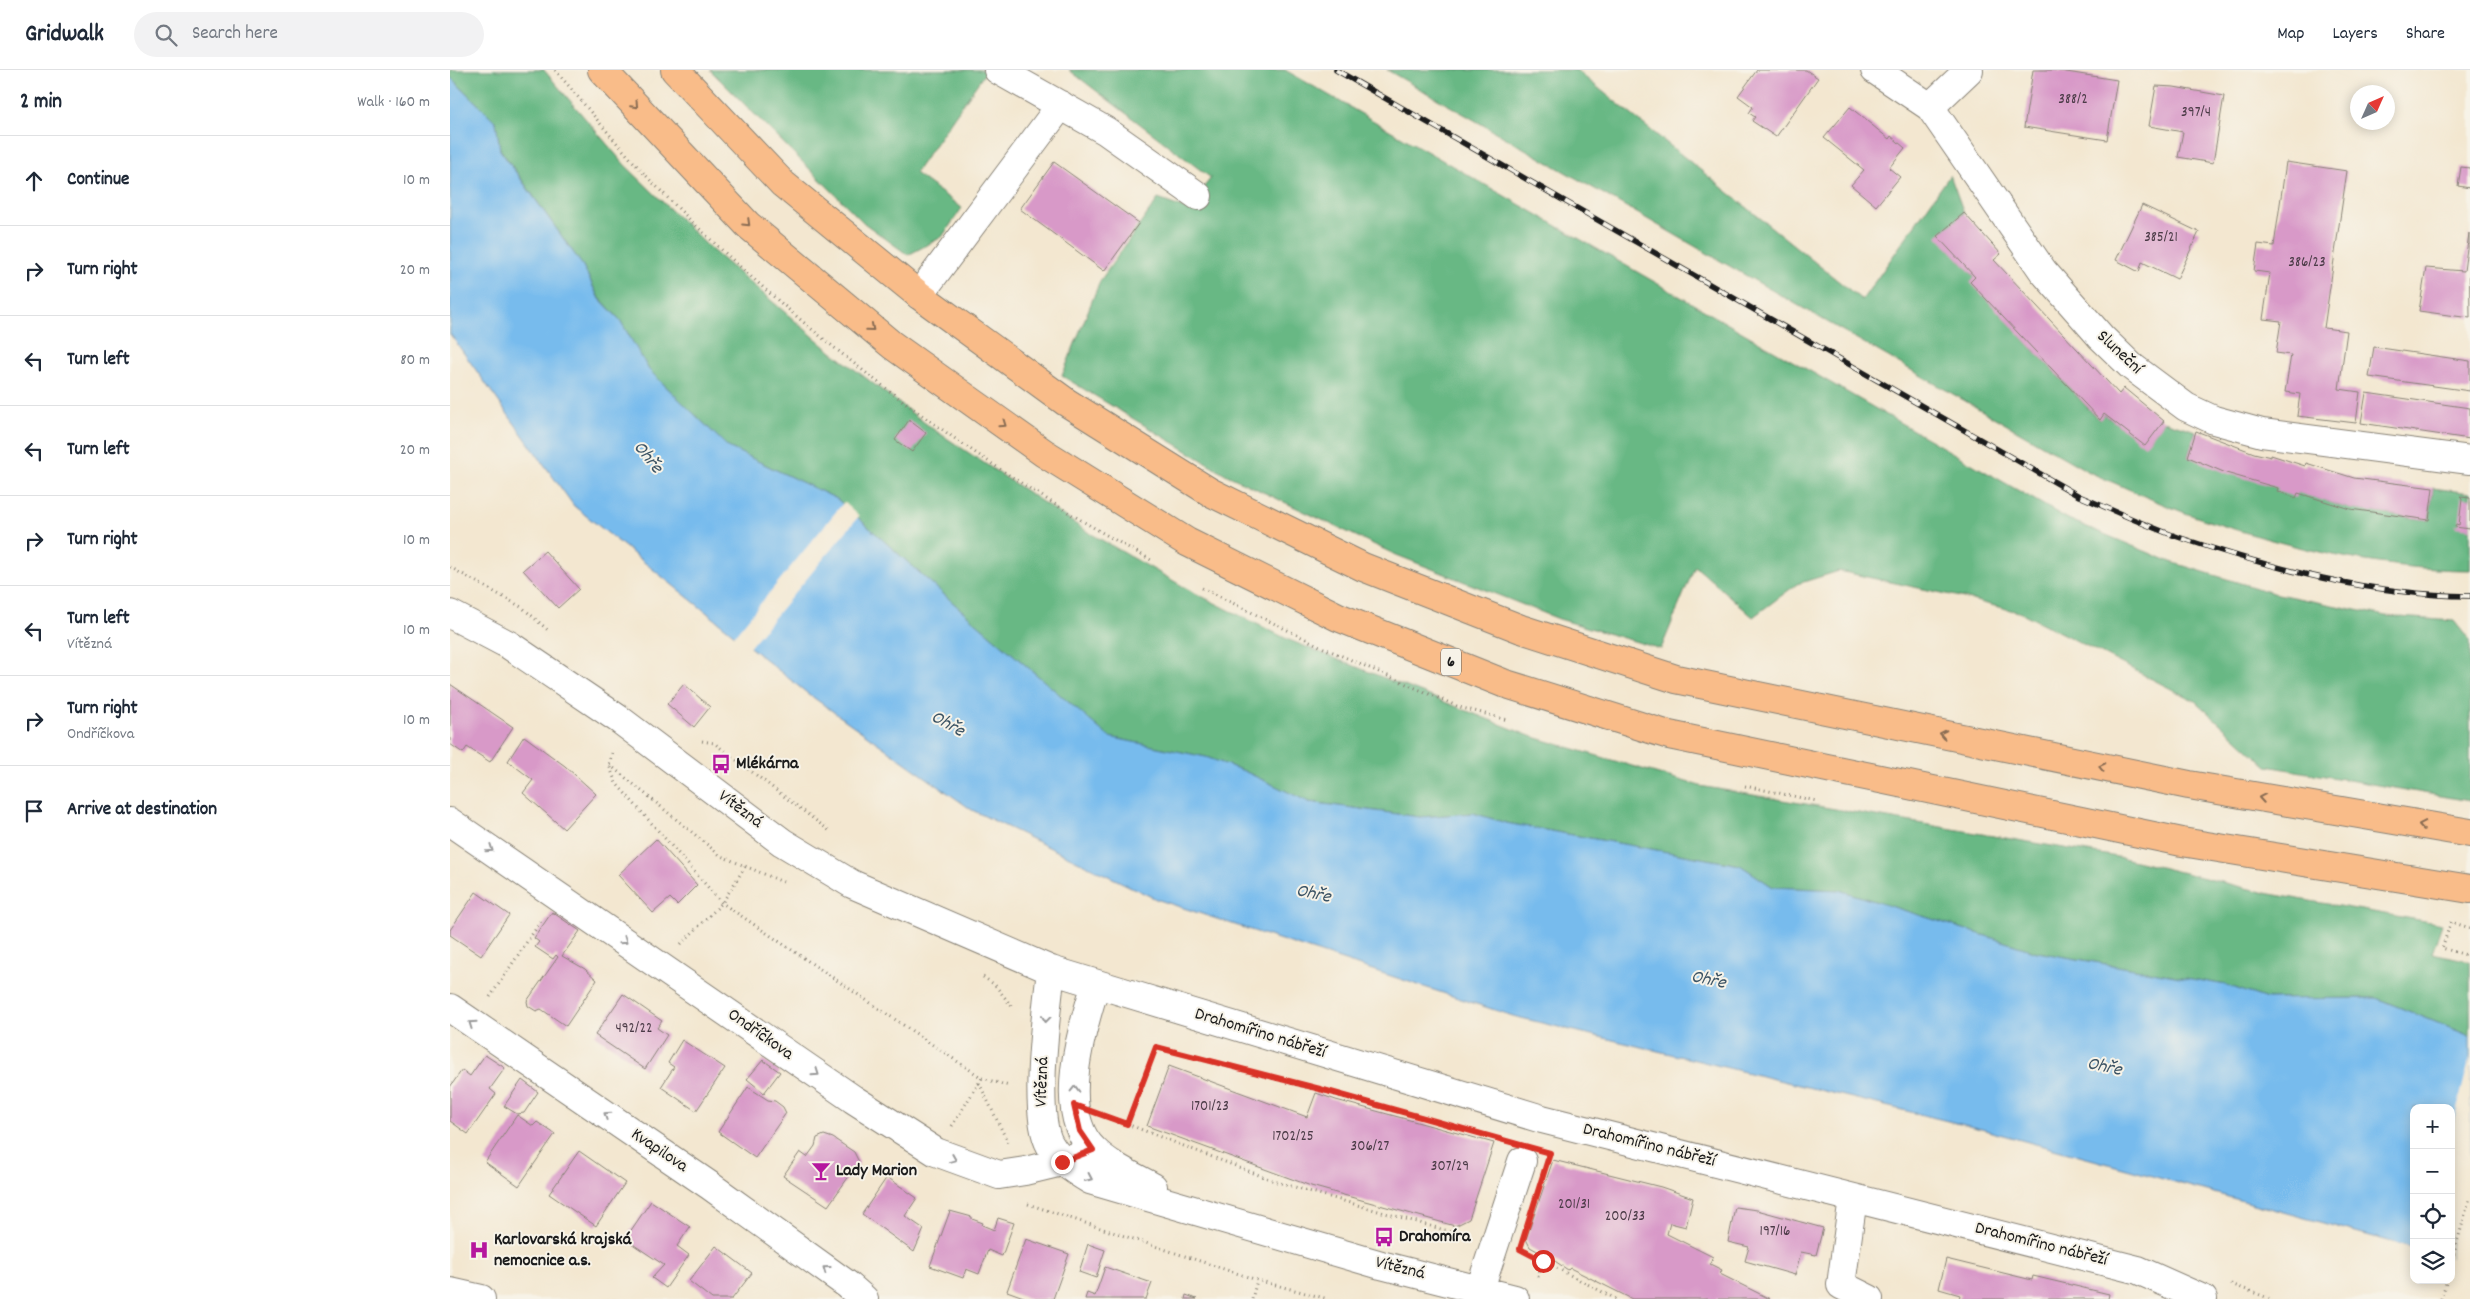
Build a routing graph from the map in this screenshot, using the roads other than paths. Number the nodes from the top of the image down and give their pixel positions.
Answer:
1 (602, 70) edge
2 (676, 70) edge
3 (998, 70) edge
4 (1875, 70) edge
5 (1969, 70) edge
6 (1061, 105) junction
7 (1930, 107) junction
8 (1198, 196) dead end
9 (919, 295) junction
10 (2470, 460) edge
11 (450, 614) edge
12 (450, 822) edge
13 (2470, 833) edge
14 (2470, 889) edge
15 (1051, 970) junction
16 (1096, 984) junction
17 (450, 1008) edge
18 (1093, 1150) junction
19 (1522, 1161) dead end
20 (1062, 1162) junction
21 (1853, 1198) junction
22 (1200, 1211) junction
23 (1480, 1289) junction
24 (450, 1292) edge
25 (481, 1299) edge
26 (864, 1299) edge
27 (1515, 1299) edge
28 (1869, 1299) edge
29 (2203, 1299) edge

1 -> 14 highway, 6
2 - 9 highway
3 - 6 street
4 - 7 street, Sluneční
5 - 7 street
6 - 8 street
6 - 9 street
7 - 10 street, Sluneční
13 -> 9 highway
11 - 15 street, Vítězná
12 -> 20 street, Ondříčkova
15 - 16 street, Vítězná
15 -> 20 street, Vítězná
18 -> 16 street, Vítězná
16 - 21 street, Drahomířino nábřeží
26 -> 17 street, Kvapilova
18 - 20 street, Ondříčkova
18 - 22 street, Vítězná
19 - 23 street
20 -> 22 street, Vítězná
21 - 28 street
21 - 29 street, Drahomířino nábřeží
22 - 23 street, Vítězná
23 - 27 street, Vítězná
24 - 25 street

